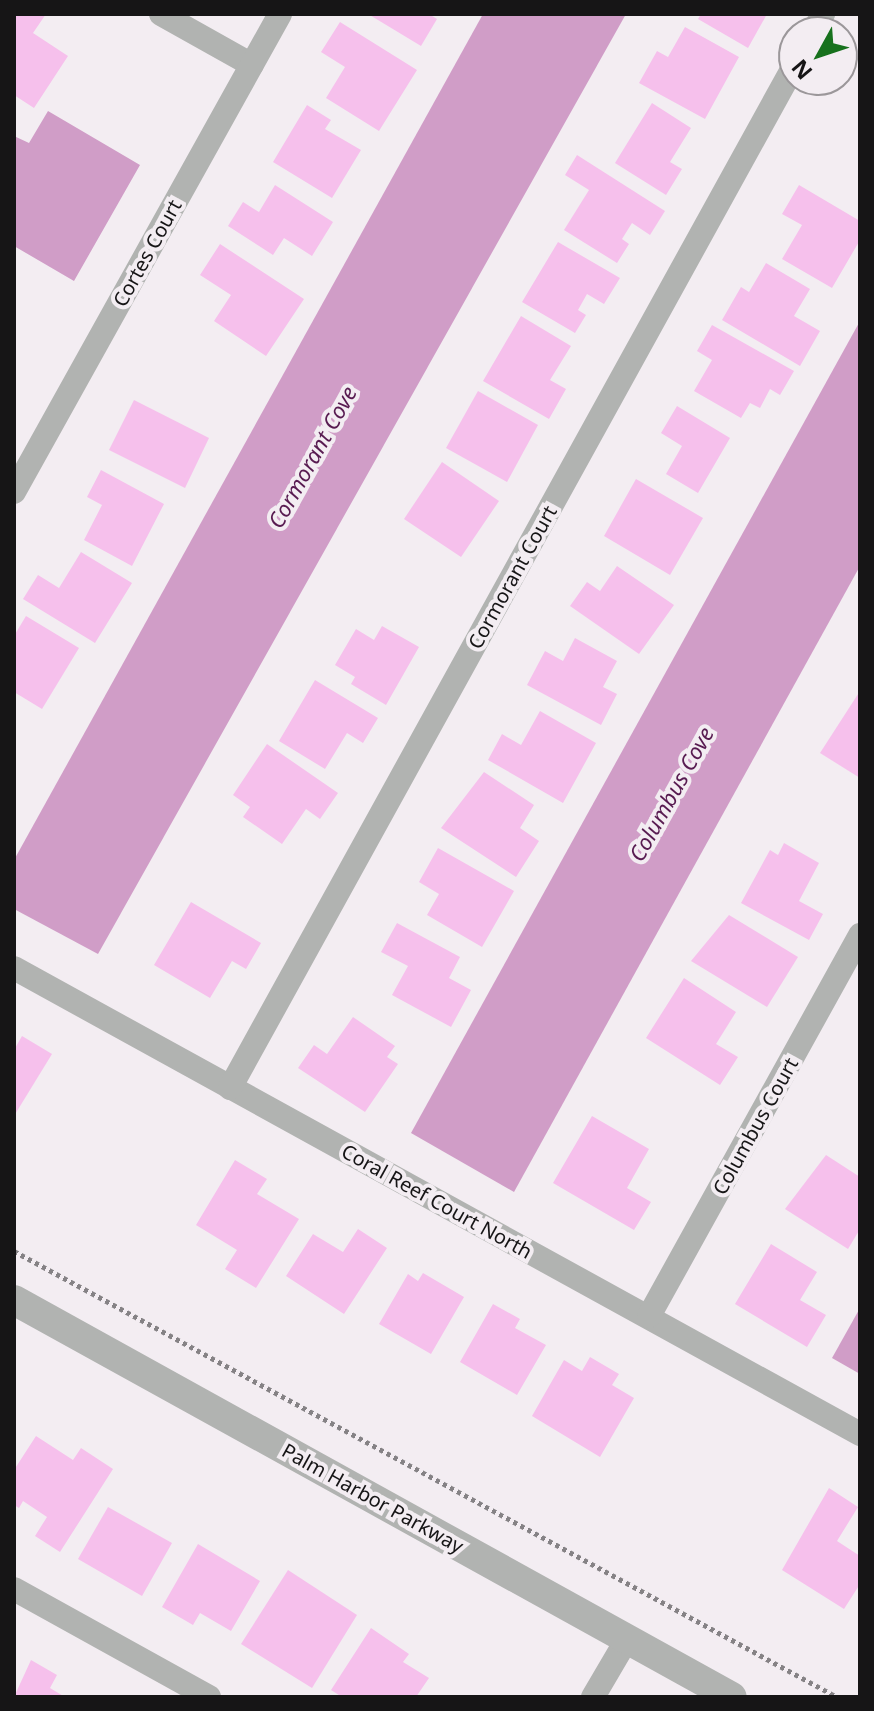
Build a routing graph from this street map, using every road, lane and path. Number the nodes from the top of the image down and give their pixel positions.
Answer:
1 (161, 14) edge
2 (280, 14) edge
3 (252, 65) junction
4 (778, 95) edge
5 (23, 455) edge
6 (14, 492) edge
7 (860, 935) edge
8 (14, 968) edge
9 (230, 1088) junction
10 (14, 1251) edge
11 (14, 1300) edge
12 (649, 1316) junction
13 (860, 1434) edge
14 (14, 1589) edge
15 (627, 1639) junction
16 (209, 1697) edge
17 (593, 1697) edge
18 (732, 1697) edge
19 (837, 1697) edge

1 - 3 street
2 - 3 street, Cortes Court
3 - 5 street, Cortes Court
4 - 9 street, Cormorant Court
5 - 6 street, Cortes Court
7 - 12 street, Columbus Court
8 - 9 street, Coral Reef Court North
9 - 12 street, Coral Reef Court North
10 - 19 path
11 - 15 street, Palm Harbor Parkway
12 - 13 street, Coral Reef Court North
14 - 16 street
15 - 17 street
15 - 18 street, Palm Harbor Parkway

